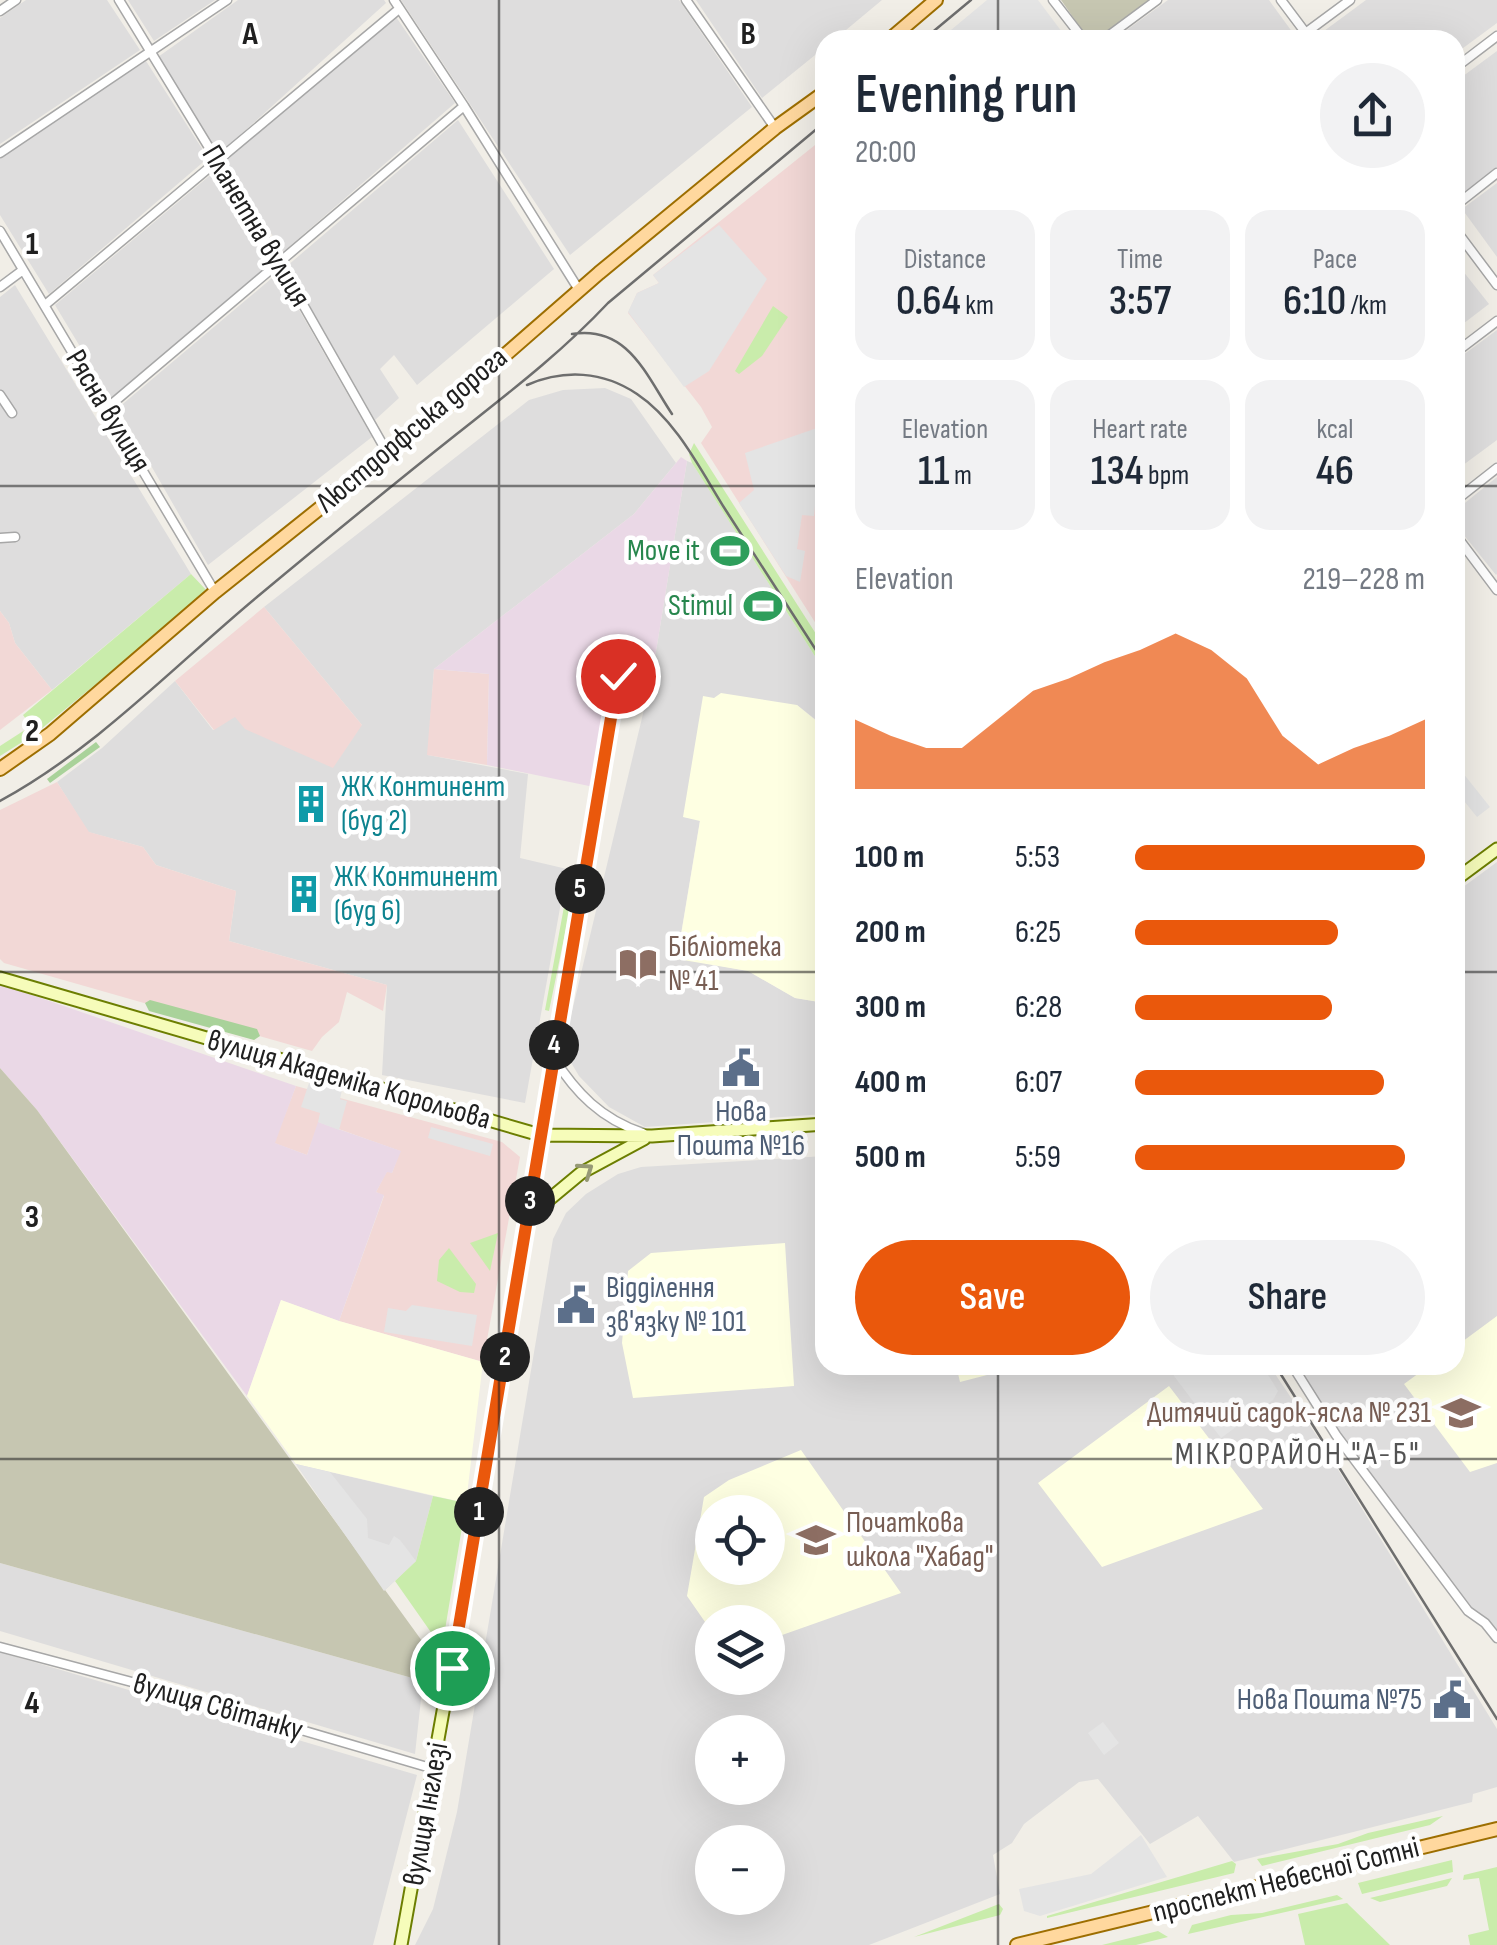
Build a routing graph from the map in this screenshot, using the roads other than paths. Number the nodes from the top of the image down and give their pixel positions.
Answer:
1 (16, 0) edge
2 (119, 0) edge
3 (227, 0) edge
4 (686, 0) edge
5 (936, 0) edge
6 (1053, 0) edge
7 (1158, 0) edge
8 (1281, 0) edge
9 (1350, 0) edge
10 (396, 4) edge
11 (0, 10) edge
12 (901, 30) edge
13 (1076, 30) edge
14 (1117, 30) edge
15 (1304, 30) edge
16 (1315, 30) edge
17 (1497, 36) edge
18 (151, 52) junction
19 (1465, 60) edge
20 (815, 99) edge
21 (464, 106) junction
22 (776, 128) junction
23 (0, 152) edge
24 (217, 160) junction
25 (1497, 173) edge
26 (1465, 198) edge
27 (0, 231) edge
28 (1465, 242) edge
29 (280, 264) junction
30 (23, 270) junction
31 (1497, 285) edge
32 (0, 287) edge
33 (578, 290) junction
34 (45, 305) junction
35 (1497, 321) edge
36 (1465, 345) edge
37 (0, 395) edge
38 (107, 408) junction
39 (12, 413) dead end
40 (388, 454) junction
41 (1497, 468) edge
42 (1465, 493) edge
43 (14, 537) dead end
44 (0, 538) edge
45 (1465, 547) edge
46 (1497, 590) edge
47 (215, 592) junction
48 (618, 676) dead end
49 (0, 769) edge
50 (1497, 849) edge
51 (1465, 873) edge
52 (0, 978) edge
53 (553, 1056) junction
54 (815, 1125) edge
55 (540, 1135) junction
56 (652, 1136) junction
57 (528, 1217) junction
58 (1298, 1375) edge
59 (1497, 1638) edge
60 (0, 1647) edge
61 (435, 1770) junction
62 (1497, 1830) edge
63 (402, 1945) edge
64 (1017, 1945) edge

1 - 11 street
2 - 18 street, Планетна вулиця
3 - 18 street
4 - 22 street
5 - 12 main road
6 - 13 street
7 - 14 street
8 - 15 street
9 - 16 street
10 - 21 street
10 - 24 street
17 - 19 street
18 - 23 street
18 - 24 street, Планетна вулиця
20 - 22 main road, Люстдорфська дорога
21 - 29 street
21 - 33 street
22 - 33 main road, Люстдорфська дорога
24 - 29 street, Планетна вулиця
24 - 34 street
25 - 26 street
27 - 30 street, Рясна вулиця
28 - 31 street
29 - 38 street
29 - 40 street, Планетна вулиця
30 - 32 street
30 - 34 street, Рясна вулиця
33 - 40 main road, Люстдорфська дорога
34 - 38 street, Рясна вулиця
35 - 36 street
37 - 39 street
38 - 47 street, Рясна вулиця
40 - 47 main road, Люстдорфська дорога
41 - 42 street
43 - 44 street
45 - 46 street
47 - 49 main road, Люстдорфська дорога
48 - 53 street, вулиця Інглезі
50 - 51 main road
52 - 55 main road, вулиця Академіка Корольова
53 - 55 street, вулиця Інглезі
53 - 56 street
54 - 56 main road, вулиця Академіка Корольова
55 - 56 main road, вулиця Академіка Корольова
55 - 57 main road, вулиця Інглезі
57 -> 56 main road
57 - 61 main road, вулиця Інглезі
58 - 59 street
60 - 61 street, вулиця Світанку
61 - 63 main road, вулиця Інглезі
62 - 64 main road, проспект Небесної Сотні

